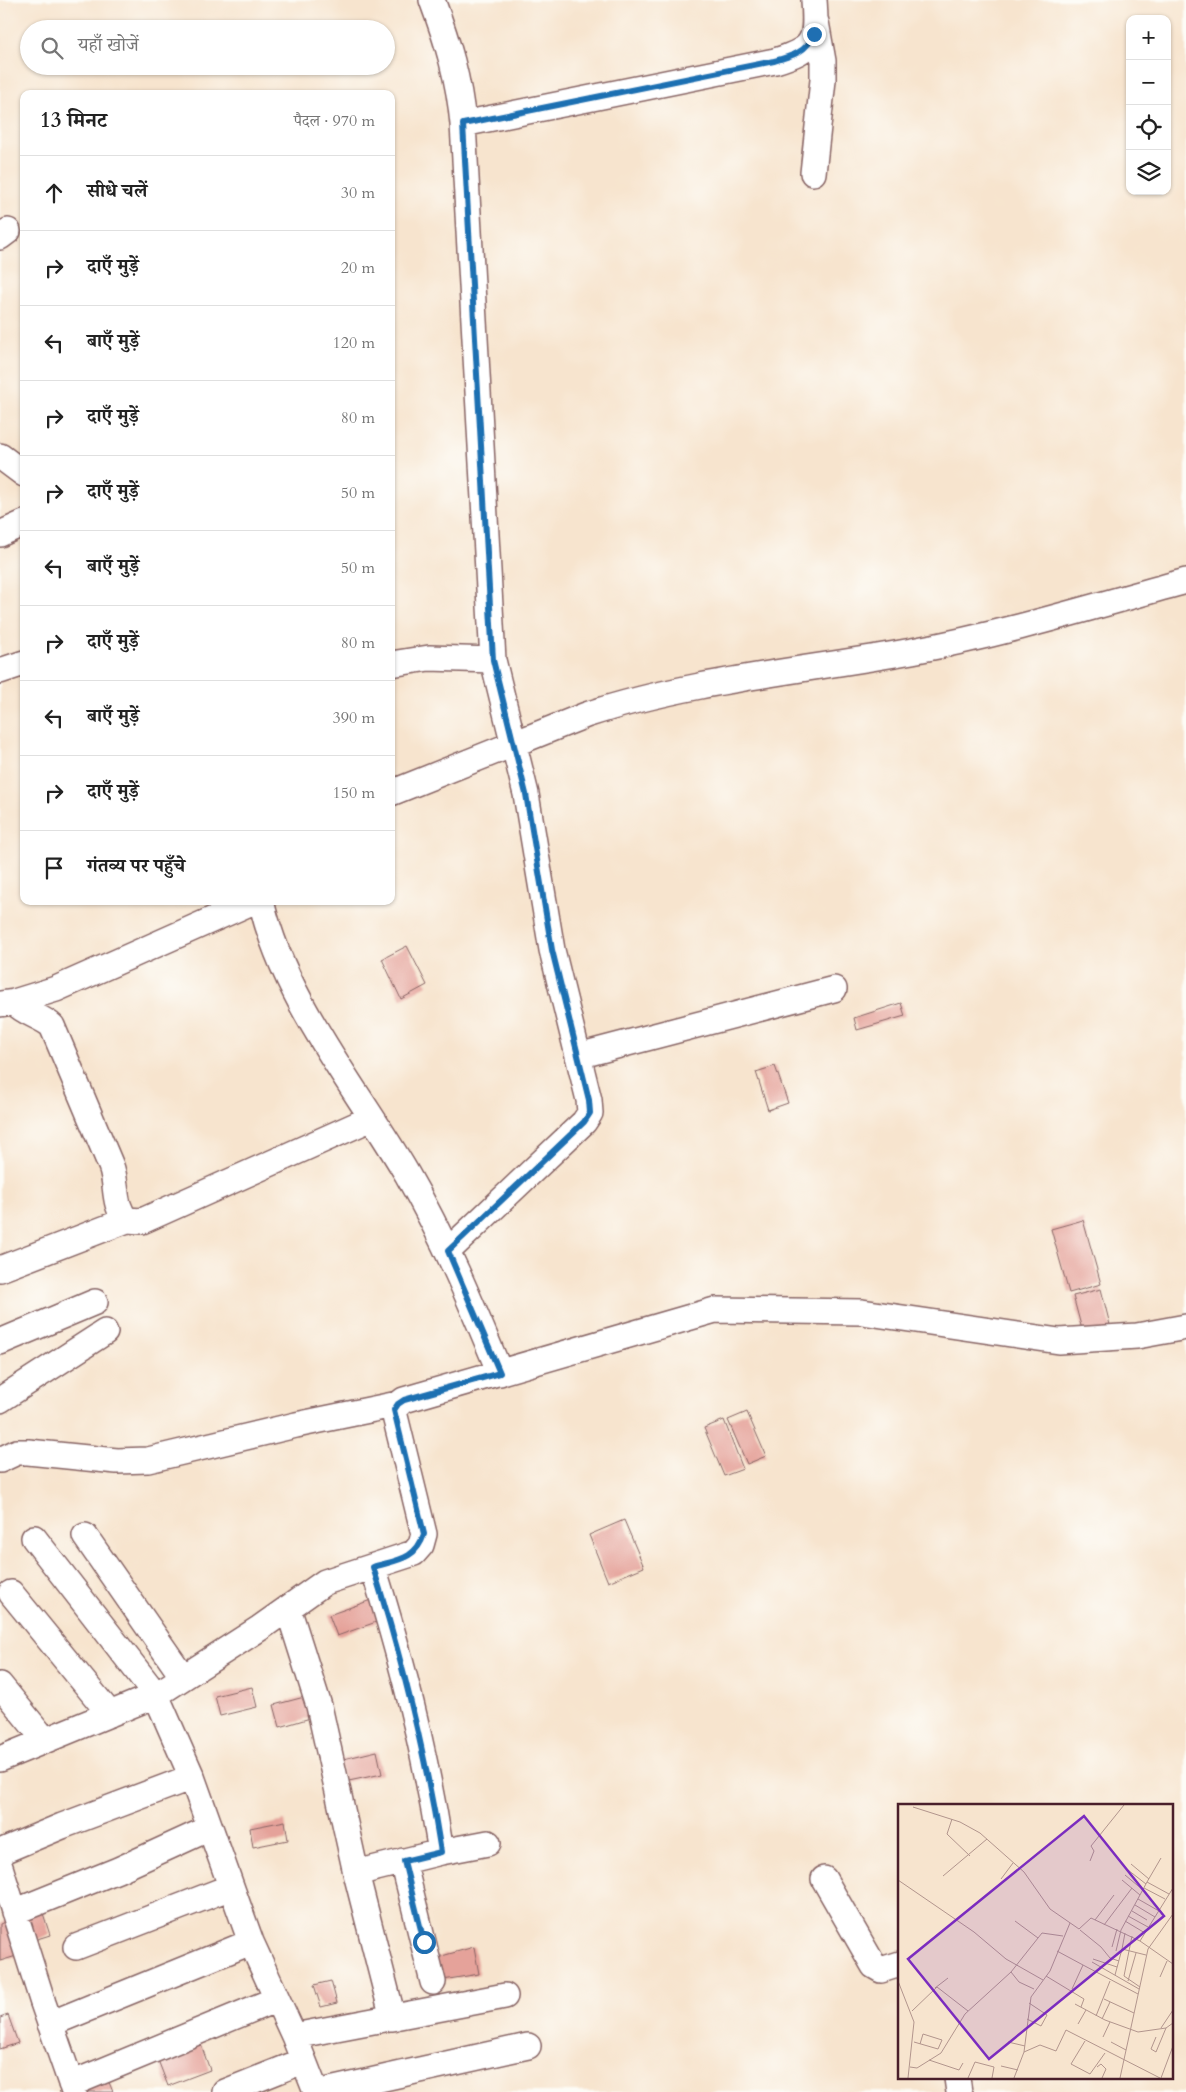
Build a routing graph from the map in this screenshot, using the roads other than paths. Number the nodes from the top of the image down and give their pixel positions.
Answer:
1 (432, 0) edge
2 (815, 11) edge
3 (463, 124) junction
4 (813, 173) dead end
5 (0, 456) edge
6 (20, 471) edge
7 (20, 525) edge
8 (0, 534) edge
9 (1186, 581) edge
10 (493, 660) junction
11 (395, 663) edge
12 (20, 664) edge
13 (0, 671) edge
14 (512, 745) junction
15 (395, 791) edge
16 (245, 905) edge
17 (262, 905) edge
18 (834, 989) dead end
19 (7, 1003) edge
20 (578, 1056) junction
21 (372, 1118) junction
22 (127, 1220) junction
23 (448, 1251) junction
24 (0, 1269) edge
25 (94, 1302) dead end
26 (1186, 1327) edge
27 (106, 1332) dead end
28 (0, 1342) edge
29 (500, 1373) junction
30 (0, 1400) edge
31 (398, 1404) junction
32 (0, 1460) edge
33 (85, 1536) dead end
34 (34, 1538) dead end
35 (373, 1567) junction
36 (4, 1591) edge
37 (288, 1608) junction
38 (183, 1677) junction
39 (0, 1685) edge
40 (156, 1696) junction
41 (110, 1714) junction
42 (45, 1740) junction
43 (0, 1758) edge
44 (192, 1777) junction
45 (210, 1828) junction
46 (488, 1843) dead end
47 (0, 1852) edge
48 (441, 1852) junction
49 (404, 1861) junction
50 (0, 1868) edge
51 (356, 1874) junction
52 (824, 1878) dead end
53 (231, 1887) junction
54 (14, 1912) junction
55 (251, 1942) junction
56 (76, 1947) dead end
57 (898, 1965) edge
58 (432, 1982) dead end
59 (505, 1996) dead end
60 (277, 1999) junction
61 (393, 2018) junction
62 (50, 2024) junction
63 (294, 2036) junction
64 (528, 2046) dead end
65 (303, 2061) junction
66 (73, 2088) edge
67 (225, 2092) edge
68 (316, 2092) edge
69 (321, 2092) edge

1 - 3 street
2 - 3 street
2 - 4 street
3 - 10 street
5 - 6 street
7 - 8 street
9 - 14 street
10 - 11 street
10 - 14 street
12 - 13 street
14 - 15 street
14 - 20 street
16 - 19 street
17 - 21 street
18 - 20 street
19 - 22 street
20 - 23 street
21 - 22 street
21 - 23 street
22 - 24 street
23 - 29 street
25 - 28 street
26 - 29 street
27 - 30 street
29 - 31 street
31 - 32 street
31 - 35 street
33 - 38 street
34 - 40 street
35 - 37 street
35 - 48 street
36 - 41 street
37 - 38 street
37 - 51 street
38 - 40 street
39 - 42 street
40 - 41 street
40 - 44 street
41 - 42 street
42 - 43 street
44 - 45 street
44 - 47 street
45 - 53 street
45 - 54 street
46 - 48 street
48 - 49 street
49 - 51 street
49 - 58 street
50 - 54 street
51 - 61 street
52 - 57 street
53 - 55 street
53 - 56 street
54 - 62 street
55 - 60 street
55 - 62 street
59 - 61 street
60 - 63 street
60 - 66 street
61 - 63 street
62 - 66 street
63 - 65 street
64 - 69 street
65 - 67 street
65 - 68 street

